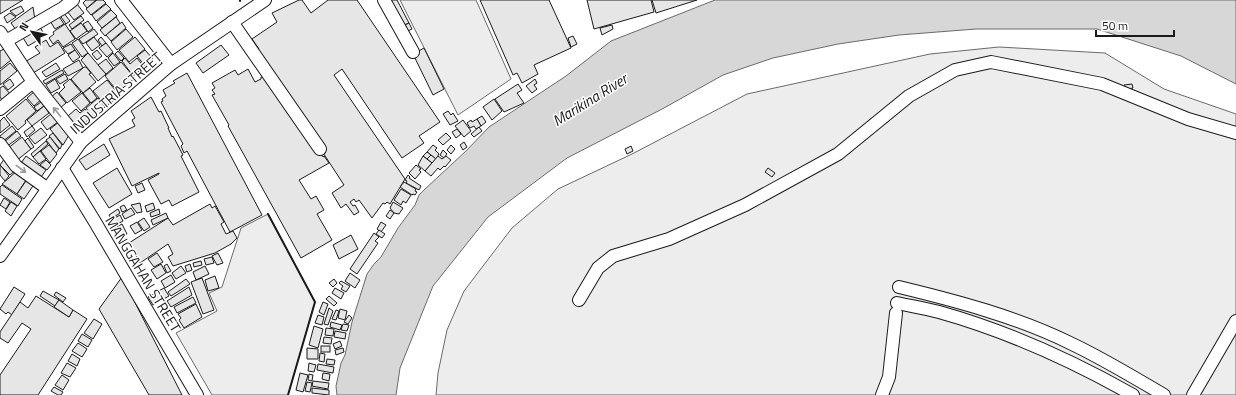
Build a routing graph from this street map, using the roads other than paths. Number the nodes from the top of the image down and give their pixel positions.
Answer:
1 (73, 0) edge
2 (121, 0) edge
3 (384, 0) edge
4 (262, 1) edge
5 (232, 22) junction
6 (3, 36) edge
7 (413, 52) dead end
8 (171, 64) junction
9 (33, 82) junction
10 (0, 109) edge
11 (1236, 133) edge
12 (81, 142) junction
13 (0, 144) edge
14 (320, 150) dead end
15 (62, 168) junction
16 (48, 189) junction
17 (0, 256) edge
18 (899, 287) dead end
19 (579, 300) dead end
20 (1236, 321) edge
21 (197, 395) edge
22 (882, 395) edge
23 (1133, 395) edge
24 (1164, 395) edge
25 (1193, 395) edge

1 - 6 street
2 - 8 street
3 - 7 street
4 - 5 street, INDUSTRIA STREET
5 - 8 street, INDUSTRIA STREET
5 - 14 street
6 - 9 street
8 - 12 street, INDUSTRIA STREET
9 - 10 street
12 -> 9 street
11 - 19 street
12 - 15 street, INDUSTRIA STREET
13 -> 16 street
15 - 16 street, INDUSTRIA STREET
15 - 21 street, MANGGAHAN STREET
16 - 17 street, INDUSTRIA STREET
18 - 24 street
20 - 25 street
22 - 23 street

